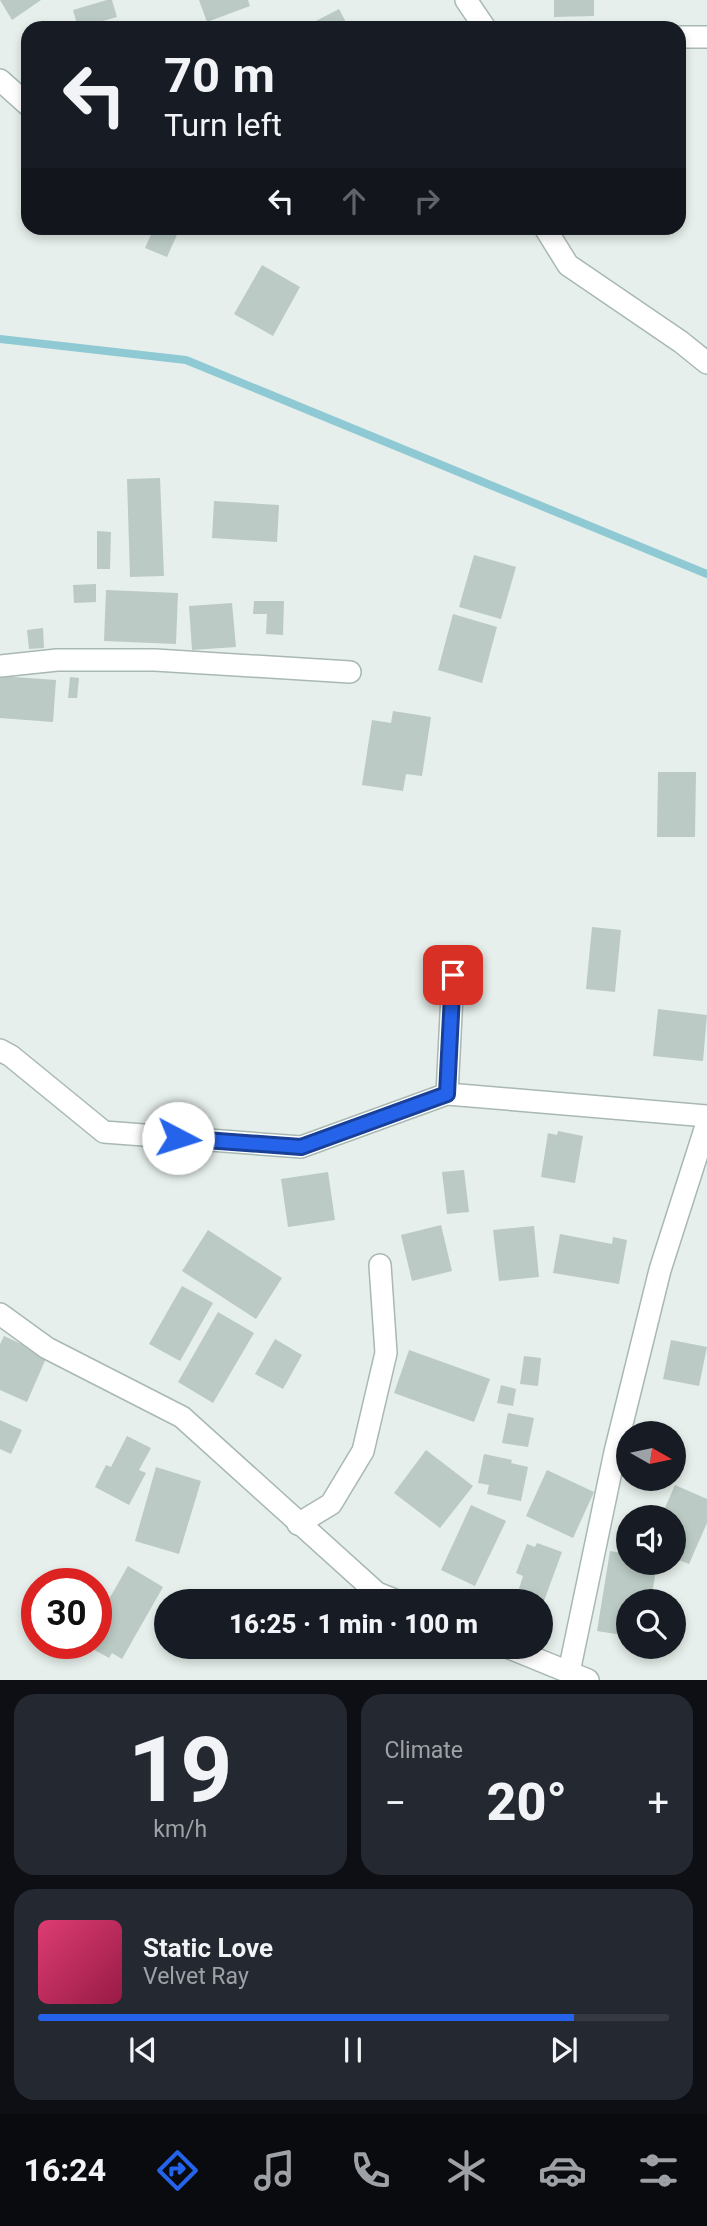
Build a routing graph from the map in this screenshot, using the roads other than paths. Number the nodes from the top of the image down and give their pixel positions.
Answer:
1 (466, 0) edge
2 (480, 21) edge
3 (686, 37) edge
4 (707, 37) edge
5 (0, 80) edge
6 (21, 99) edge
7 (549, 235) edge
8 (707, 363) edge
9 (0, 666) edge
10 (350, 672) dead end
11 (453, 975) dead end
12 (0, 1050) edge
13 (447, 1094) junction
14 (707, 1116) edge
15 (707, 1124) edge
16 (380, 1265) dead end
17 (0, 1314) edge
18 (298, 1524) junction
19 (372, 1589) edge
20 (537, 1659) edge
21 (579, 1676) edge

1 - 2 street
3 - 4 street
5 - 6 street
7 - 8 street
9 - 10 street
11 - 13 street
12 - 13 street
13 - 14 street
15 - 21 street
16 - 18 street
17 - 18 street
18 - 19 street
20 - 21 street

